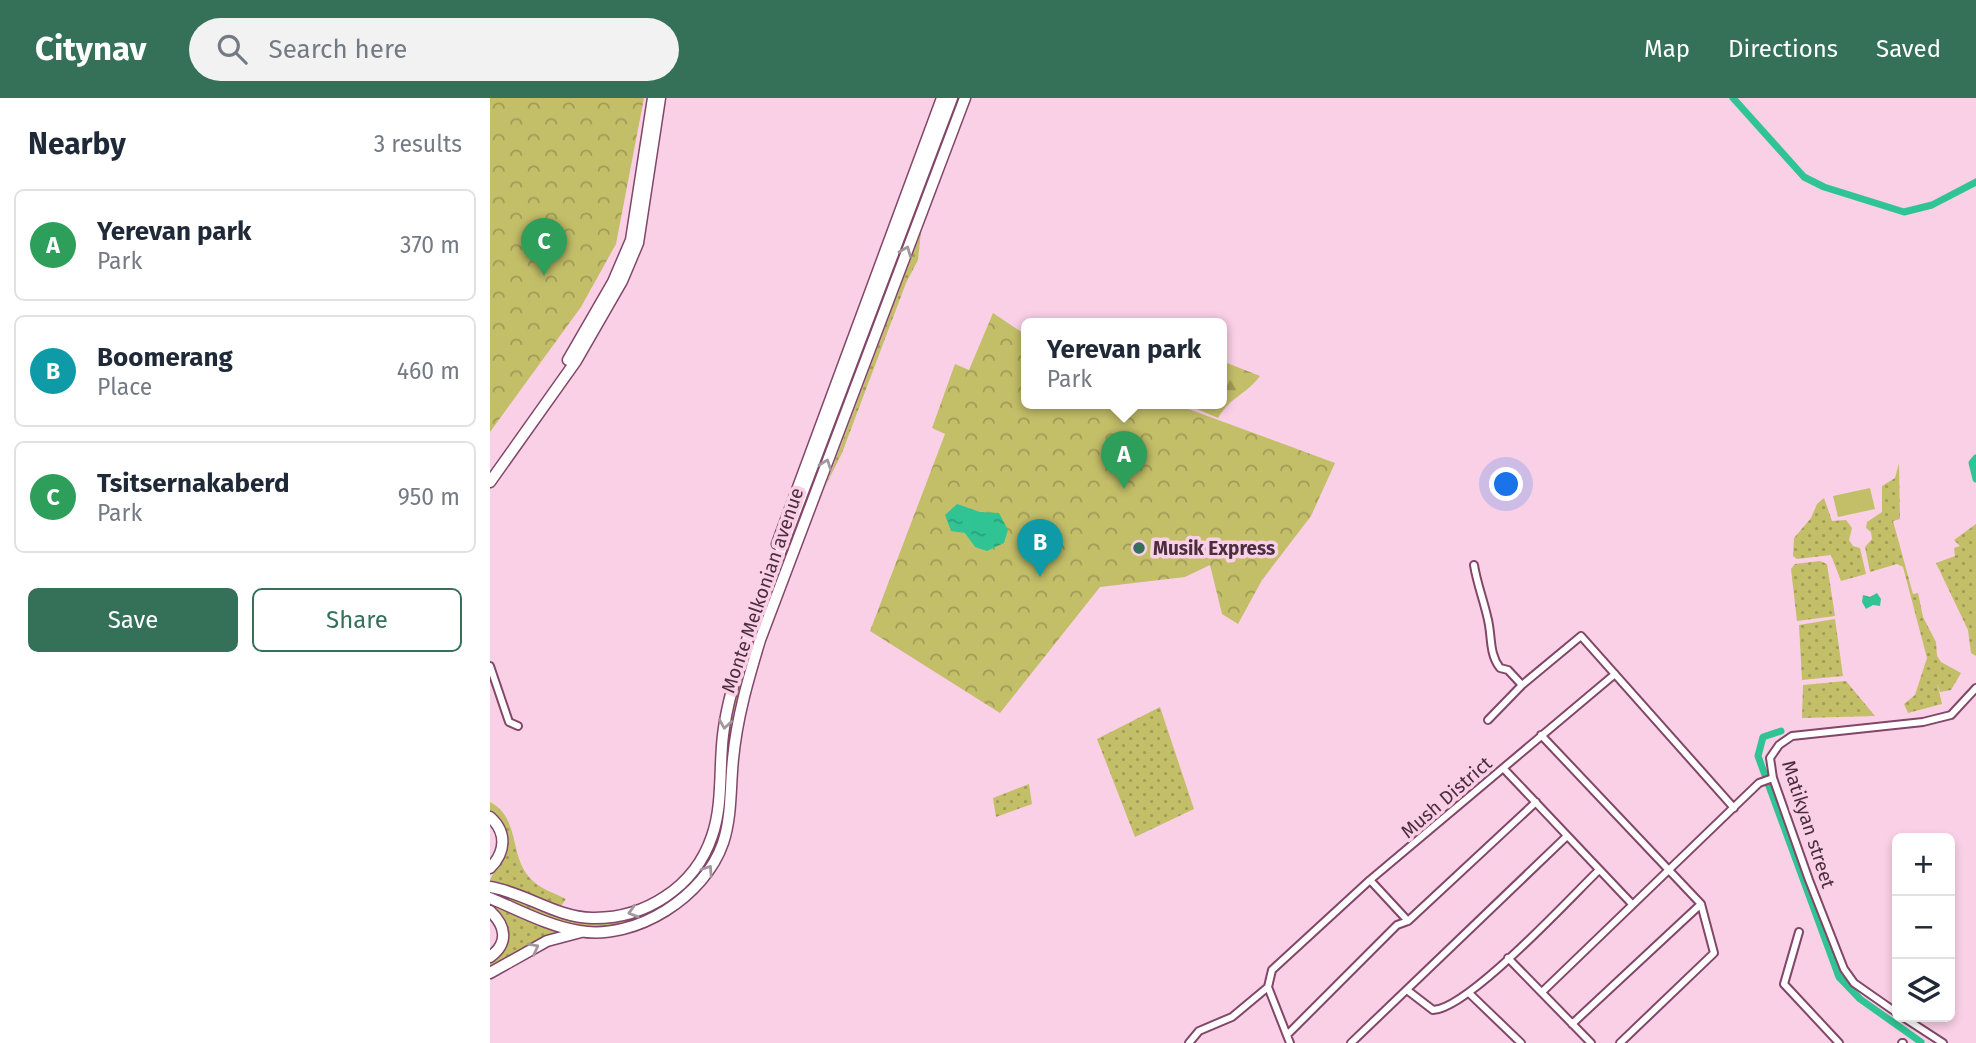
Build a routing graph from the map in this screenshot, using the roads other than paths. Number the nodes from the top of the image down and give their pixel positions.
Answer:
1 (653, 98) edge
2 (660, 98) edge
3 (943, 98) edge
4 (952, 98) edge
5 (965, 98) edge
6 (490, 471) edge
7 (490, 482) edge
8 (803, 489) junction
9 (814, 494) junction
10 (1474, 565) dead end
11 (774, 566) junction
12 (748, 637) junction
13 (760, 640) junction
14 (490, 666) edge
15 (1615, 674) junction
16 (1522, 685) junction
17 (1976, 688) edge
18 (1488, 720) dead end
19 (518, 726) dead end
20 (1541, 735) junction
21 (1504, 769) junction
22 (1773, 778) junction
23 (1536, 802) junction
24 (1734, 808) junction
25 (490, 817) edge
26 (1567, 836) junction
27 (490, 868) edge
28 (1670, 869) junction
29 (1599, 870) junction
30 (1370, 880) junction
31 (490, 887) edge
32 (490, 898) edge
33 (1632, 904) junction
34 (1701, 904) junction
35 (490, 911) edge
36 (1408, 921) junction
37 (581, 932) junction
38 (1799, 932) dead end
39 (490, 957) edge
40 (1508, 958) junction
41 (490, 973) edge
42 (1268, 987) junction
43 (1407, 990) junction
44 (1542, 992) junction
45 (1469, 993) junction
46 (1892, 1010) edge
47 (1911, 1022) edge
48 (1572, 1024) junction
49 (1287, 1035) junction
50 (1189, 1043) edge
51 (1290, 1043) edge
52 (1350, 1043) edge
53 (1521, 1043) edge
54 (1591, 1043) edge
55 (1620, 1043) edge
56 (1839, 1043) edge
57 (1943, 1043) edge

1 - 6 main road
2 - 7 main road
3 - 11 main road
4 - 8 main road, Monte Melkonian avenue
9 -> 5 main road, Monte Melkonian avenue
8 - 9 main road
8 - 11 main road, Monte Melkonian avenue
9 - 13 main road, Monte Melkonian avenue
10 - 16 street
11 - 12 main road, Monte Melkonian avenue
12 - 13 main road
12 -> 31 main road, Monte Melkonian avenue
37 -> 13 main road, Monte Melkonian avenue
14 - 19 street
15 - 16 street
15 - 20 street, Mush District
15 - 24 street
16 - 18 street
17 - 22 street, Matikyan street
20 - 21 street, Mush District
20 - 28 street
21 - 23 street
21 - 30 street, Mush District
22 - 24 street
22 - 46 street, Matikyan street
23 - 26 street
23 - 36 street
24 - 28 street
25 - 27 main road
26 - 29 street
26 - 43 street
28 - 33 street
28 - 34 street
29 - 33 street
29 - 40 street
30 - 36 street
30 - 42 street, Mush District
32 - 37 main road, Monte Melkonian avenue
33 - 44 street
34 - 48 street
34 - 55 street
35 - 39 main road
36 - 49 street
41 -> 37 main road
38 - 56 street
40 - 44 street
40 - 45 street
42 - 49 street
42 - 50 street
43 - 45 street
43 - 52 street
44 - 48 street
45 - 53 street
47 - 57 street
48 - 54 street
49 - 51 street

